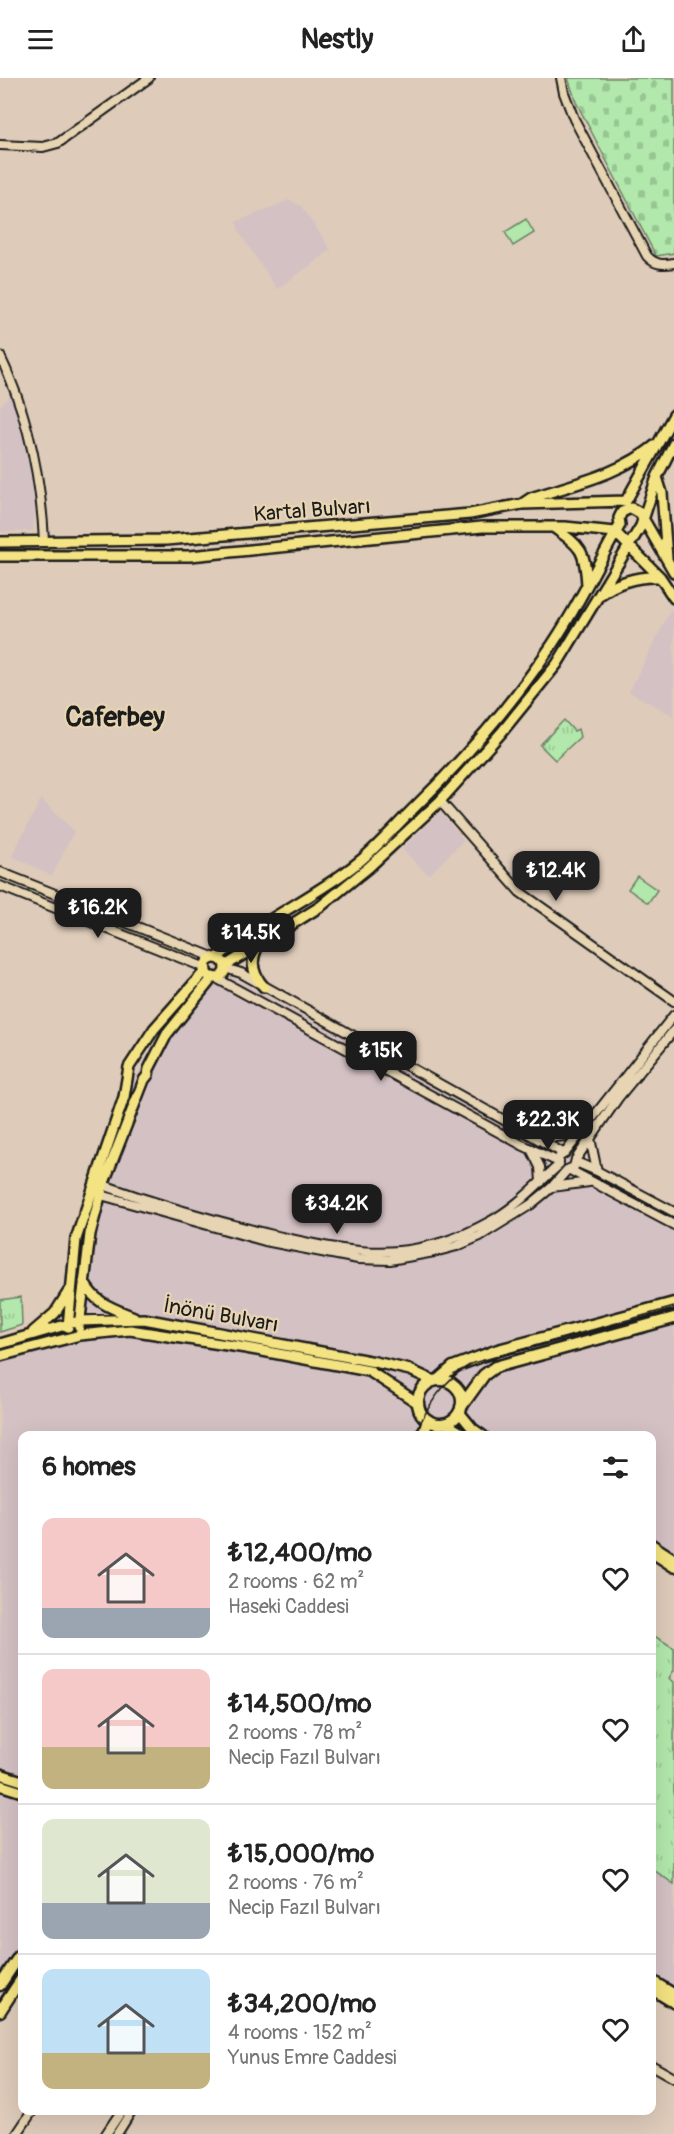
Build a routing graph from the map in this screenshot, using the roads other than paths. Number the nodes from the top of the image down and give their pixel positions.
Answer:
1 (149, 78) edge
2 (561, 78) edge
3 (0, 146) edge
4 (674, 263) edge
5 (0, 356) edge
6 (674, 415) edge
7 (674, 442) edge
8 (657, 444) junction
9 (657, 477) junction
10 (522, 504) junction
11 (627, 505) junction
12 (643, 519) junction
13 (553, 528) junction
14 (618, 529) junction
15 (637, 531) junction
16 (44, 541) junction
17 (0, 542) edge
18 (630, 544) junction
19 (0, 556) edge
20 (667, 560) junction
21 (674, 572) edge
22 (660, 577) junction
23 (587, 586) junction
24 (599, 596) junction
25 (674, 598) edge
26 (440, 801) junction
27 (0, 872) edge
28 (0, 886) edge
29 (262, 942) junction
30 (216, 958) junction
31 (225, 967) junction
32 (210, 973) junction
33 (264, 987) junction
34 (674, 1000) edge
35 (674, 1015) edge
36 (674, 1030) edge
37 (133, 1062) junction
38 (149, 1069) junction
39 (128, 1074) junction
40 (144, 1080) junction
41 (584, 1127) junction
42 (590, 1138) junction
43 (539, 1140) junction
44 (531, 1150) junction
45 (564, 1153) junction
46 (576, 1160) junction
47 (559, 1163) junction
48 (568, 1170) junction
49 (597, 1171) junction
50 (541, 1182) junction
51 (590, 1182) junction
52 (103, 1185) junction
53 (552, 1187) junction
54 (101, 1195) junction
55 (674, 1212) edge
56 (674, 1225) edge
57 (84, 1282) junction
58 (71, 1285) junction
59 (674, 1303) edge
60 (674, 1318) edge
61 (139, 1319) junction
62 (79, 1321) junction
63 (68, 1324) junction
64 (80, 1335) junction
65 (25, 1336) junction
66 (68, 1338) junction
67 (0, 1344) edge
68 (0, 1356) edge
69 (436, 1380) junction
70 (418, 1403) junction
71 (460, 1409) junction
72 (428, 1420) junction
73 (444, 1423) junction
74 (425, 1431) edge
75 (440, 1431) edge
76 (458, 1431) edge
77 (476, 1431) edge
78 (656, 1547) edge
79 (656, 1555) edge
80 (674, 1559) edge
81 (674, 1567) edge
82 (0, 1774) edge
83 (18, 1780) edge
84 (0, 1785) edge
85 (18, 1791) edge
86 (18, 1958) edge
87 (18, 1983) edge
88 (656, 1983) edge
89 (0, 1985) edge
90 (656, 1992) edge
91 (674, 1994) edge
92 (674, 2003) edge
93 (0, 2011) edge
94 (656, 2068) edge
95 (674, 2078) edge
96 (30, 2115) edge
97 (119, 2115) edge
98 (129, 2115) edge
99 (17, 2134) edge
100 (106, 2134) edge
101 (117, 2134) edge

1 - 3 street
2 - 4 street
5 - 16 street
6 - 8 main road
7 - 9 main road
8 - 10 main road
8 - 11 main road
9 - 12 main road
9 - 20 main road
10 - 11 main road, Kartal Bulvarı
10 - 16 main road, Kartal Bulvarı
11 - 12 main road
11 - 14 main road
12 - 15 main road
12 - 20 main road
13 - 14 main road, Kartal Bulvarı
13 - 19 main road, Kartal Bulvarı
13 - 23 main road
14 - 15 main road
14 - 18 main road
14 - 23 main road
15 - 18 main road
16 - 17 main road, Kartal Bulvarı
18 - 22 main road
18 - 24 main road
20 - 21 main road
22 - 24 main road
22 - 25 main road
23 - 30 main road
24 - 26 main road
26 - 29 main road
26 - 34 street
27 - 30 street
28 - 32 street
29 - 31 main road
29 - 33 main road
30 - 31 main road
30 - 32 main road
31 - 32 main road
31 - 33 street
32 - 37 main road
32 - 38 main road
32 - 44 street
33 - 43 street
35 - 41 street
36 - 42 street
37 - 38 main road
37 - 39 main road
38 - 40 main road
39 - 40 main road
39 - 58 main road
40 - 52 main road
41 - 43 street
41 - 45 street
42 - 46 street
42 - 49 street
43 - 45 street
44 - 47 street
44 - 50 street
45 - 46 street
45 - 47 street
46 - 48 street
46 - 49 street
47 - 48 street
47 - 50 street
48 - 51 street
48 - 53 street
49 - 55 street
50 - 52 street
51 - 53 street
51 - 56 street
52 - 54 main road
53 - 54 street
54 - 57 main road
57 - 61 main road
57 - 62 main road
58 - 63 main road
58 - 65 main road
59 - 69 highway
60 - 71 highway
61 - 62 main road, İnönü Bulvarı
61 - 69 main road, İnönü Bulvarı
62 - 63 main road, İnönü Bulvarı
62 - 64 main road
63 - 65 main road, İnönü Bulvarı
63 - 66 main road
64 - 66 main road, İnönü Bulvarı
64 - 70 main road, İnönü Bulvarı
65 - 67 main road, İnönü Bulvarı
66 - 68 main road, İnönü Bulvarı
69 - 70 highway
69 - 71 highway
70 - 72 highway
71 - 73 highway
71 - 77 main road
72 - 73 highway
72 - 74 highway
73 - 75 highway
73 - 76 main road
78 - 80 main road
79 - 81 main road
82 - 83 main road
84 - 85 main road
86 - 89 highway
87 - 93 highway
88 - 91 main road
90 - 92 main road
94 - 95 street
96 - 99 street
97 - 100 street
98 - 101 street

